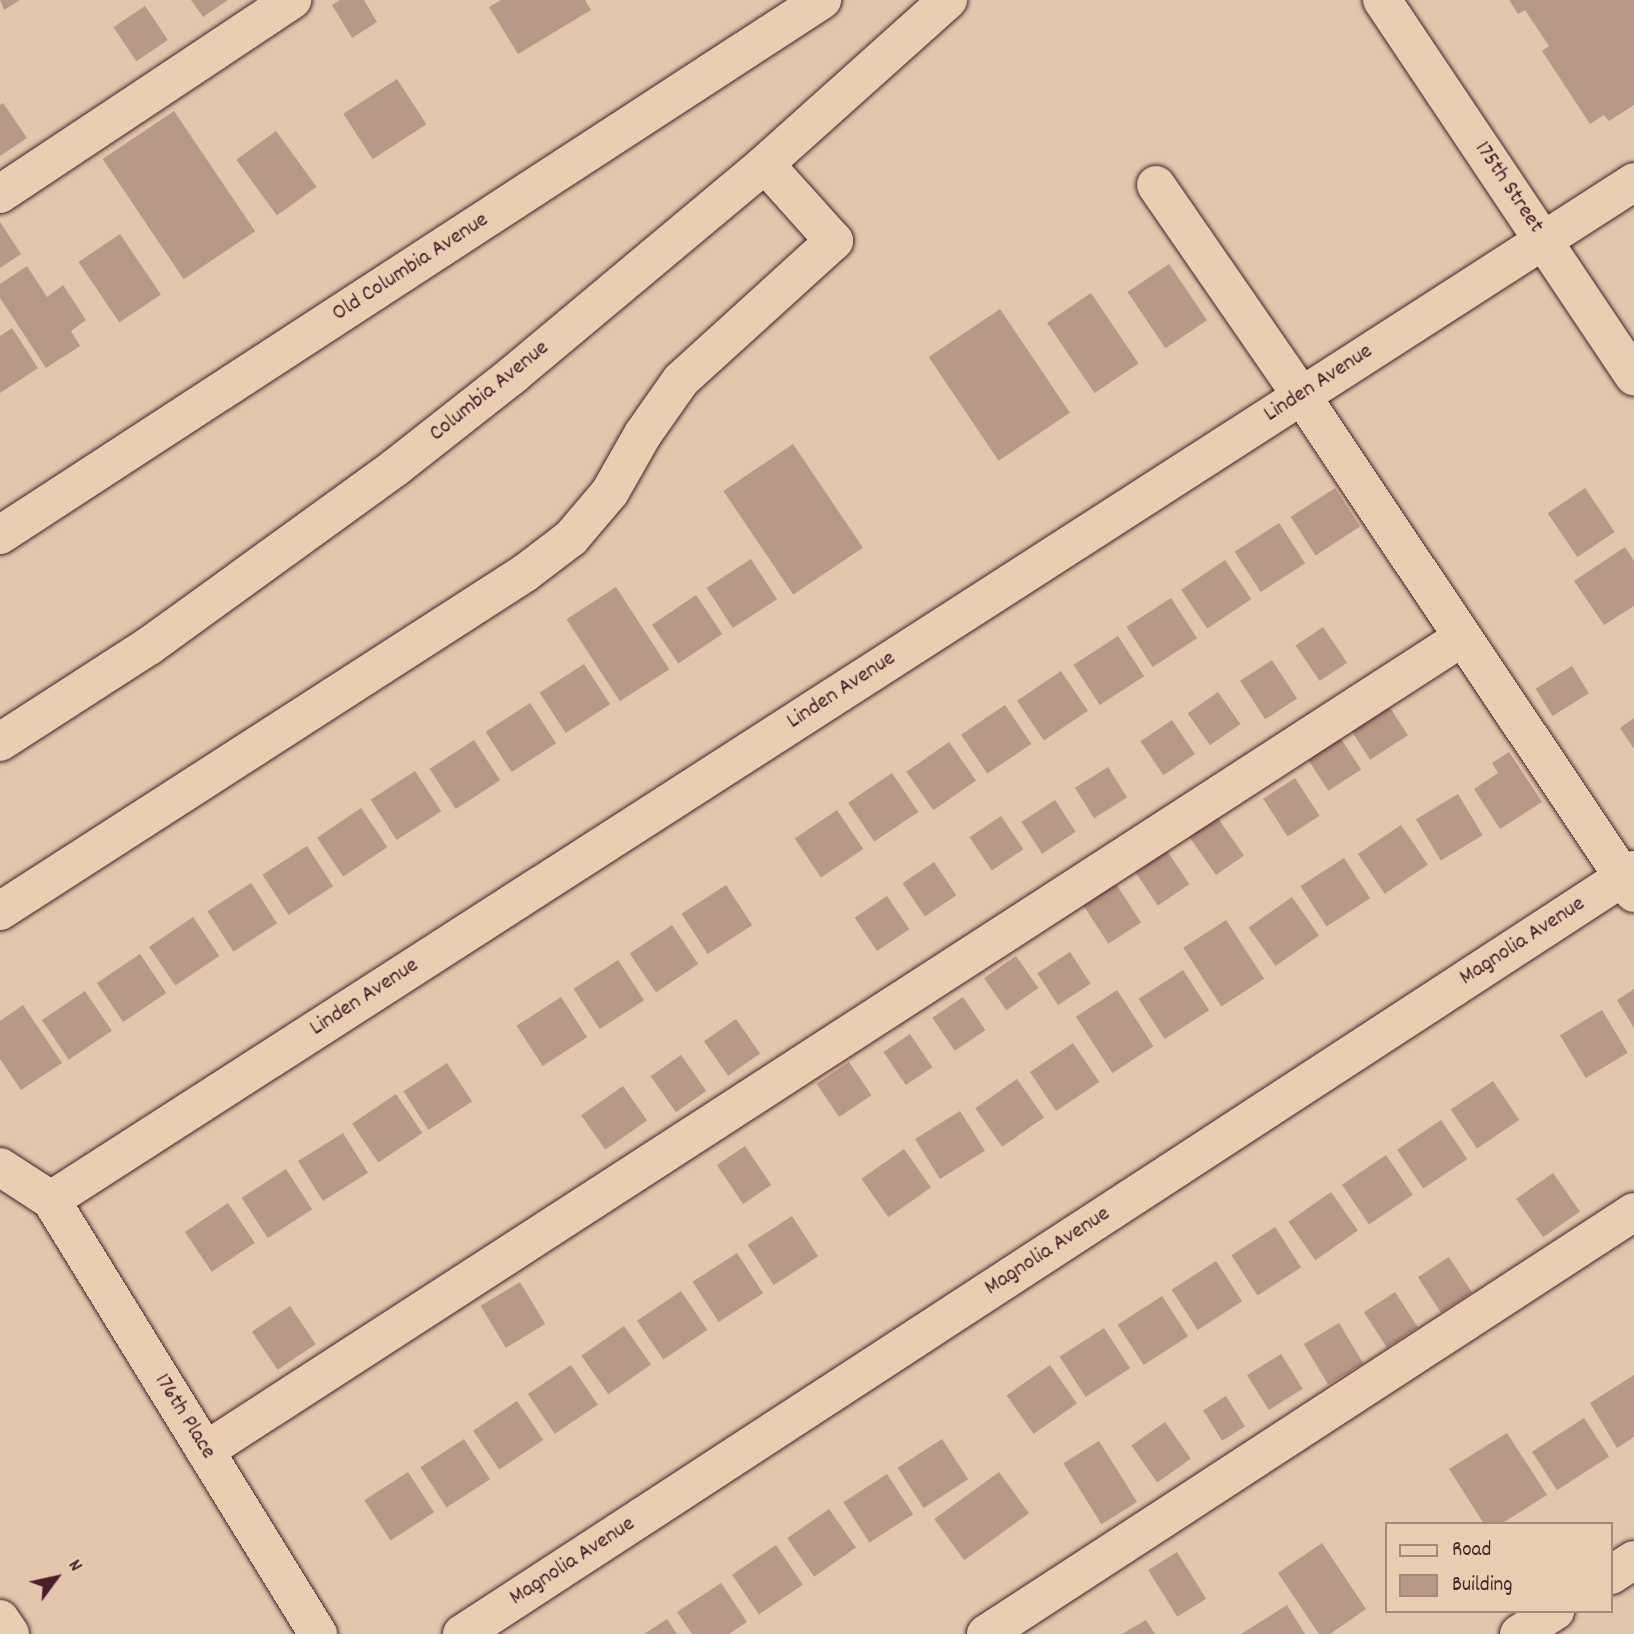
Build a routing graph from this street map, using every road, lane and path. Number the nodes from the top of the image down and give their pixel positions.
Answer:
1 (292, 0) edge
2 (822, 0) edge
3 (1382, 0) edge
4 (927, 5) edge
5 (765, 164) junction
6 (1634, 182) edge
7 (1156, 185) dead end
8 (0, 194) edge
9 (1543, 240) junction
10 (1634, 377) edge
11 (1301, 395) junction
12 (0, 536) edge
13 (1463, 638) junction
14 (0, 742) edge
15 (1630, 880) edge
16 (0, 911) edge
17 (0, 1167) edge
18 (51, 1200) junction
19 (1634, 1212) edge
20 (205, 1451) junction
21 (1634, 1560) edge
22 (1613, 1574) edge
23 (1552, 1613) edge
24 (0, 1619) edge
25 (10, 1634) edge
26 (318, 1634) edge
27 (462, 1634) edge
28 (986, 1634) edge
29 (1519, 1634) edge

1 - 8 main road
2 - 12 main road, Old Columbia Avenue
3 - 9 main road, 175th Street
4 - 5 main road, Columbia Avenue
5 - 14 main road, Columbia Avenue
5 - 16 main road
6 - 9 main road, Linden Avenue
7 - 11 main road
9 - 10 main road, 175th Street
9 - 11 main road, Linden Avenue
11 - 13 main road
11 - 18 main road, Linden Avenue
13 - 15 main road
13 - 20 main road
15 - 27 main road, Magnolia Avenue
17 - 18 main road
18 - 20 main road, 176th Place
19 - 28 main road
20 - 26 main road, 176th Place
21 - 22 main road
23 - 29 main road
24 - 25 main road

